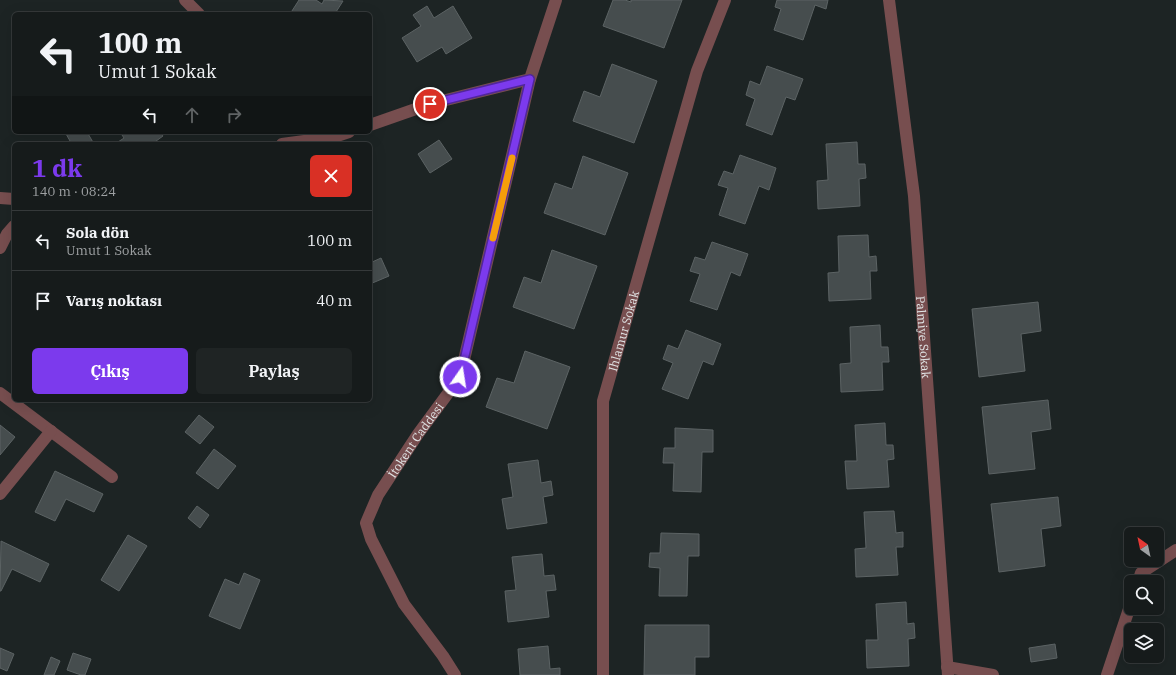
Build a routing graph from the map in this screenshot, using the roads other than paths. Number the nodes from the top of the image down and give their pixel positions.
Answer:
1 (185, 0) edge
2 (556, 0) edge
3 (725, 0) edge
4 (889, 0) edge
5 (197, 12) edge
6 (530, 79) junction
7 (372, 124) edge
8 (331, 134) edge
9 (292, 142) edge
10 (0, 198) edge
11 (12, 199) edge
12 (12, 228) edge
13 (0, 248) edge
14 (0, 393) edge
15 (12, 402) edge
16 (12, 402) edge
17 (51, 431) junction
18 (112, 477) dead end
19 (0, 494) edge
20 (1176, 550) edge
21 (1140, 575) edge
22 (1127, 615) edge
23 (948, 671) edge
24 (455, 675) edge
25 (603, 675) edge
26 (993, 675) edge
27 (1107, 675) edge

1 - 5 street
2 - 6 street, İtokent Caddesi
3 - 25 street, Ihlamur Sokak
4 - 23 street, Palmiye Sokak
6 - 7 street
6 - 24 street, İtokent Caddesi
8 - 9 street
10 - 11 street
12 - 13 street
14 - 16 street
15 - 17 street
17 - 18 street
17 - 19 street
20 - 21 street
22 - 27 street
23 - 26 street

